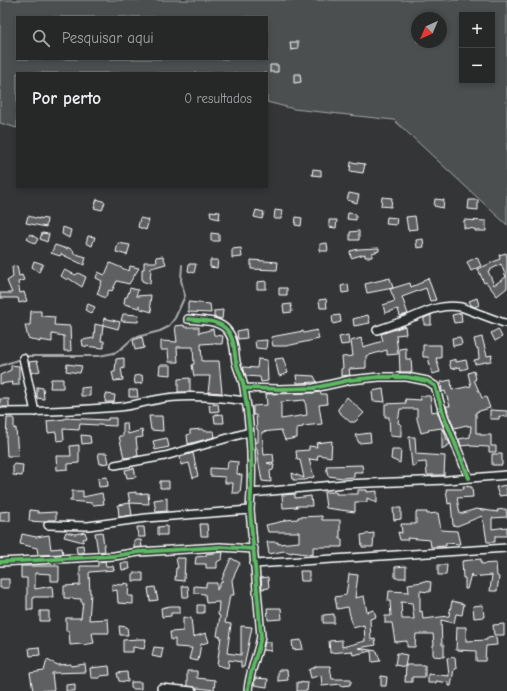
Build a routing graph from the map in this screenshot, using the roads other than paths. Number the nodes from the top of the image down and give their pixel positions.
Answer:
1 (188, 319) dead end
2 (507, 323) edge
3 (377, 330) dead end
4 (23, 358) dead end
5 (244, 388) junction
6 (246, 401) junction
7 (0, 412) edge
8 (35, 412) junction
9 (249, 432) junction
10 (115, 465) dead end
11 (507, 475) edge
12 (469, 478) junction
13 (251, 493) junction
14 (250, 510) junction
15 (48, 525) dead end
16 (507, 548) edge
17 (254, 549) junction
18 (0, 562) edge
19 (254, 564) junction
20 (161, 688) dead end
21 (192, 691) edge
22 (248, 691) edge

1 - 5 street
2 - 3 street
4 - 8 street
5 - 6 street
5 - 12 street
6 - 8 street
6 - 9 street
7 - 8 street
9 - 10 street
9 - 13 street
11 - 12 street
12 - 13 street
13 - 14 street
14 - 15 street
14 - 17 street
16 - 19 street
17 - 18 street
17 - 19 street
19 - 22 street
20 - 21 street

